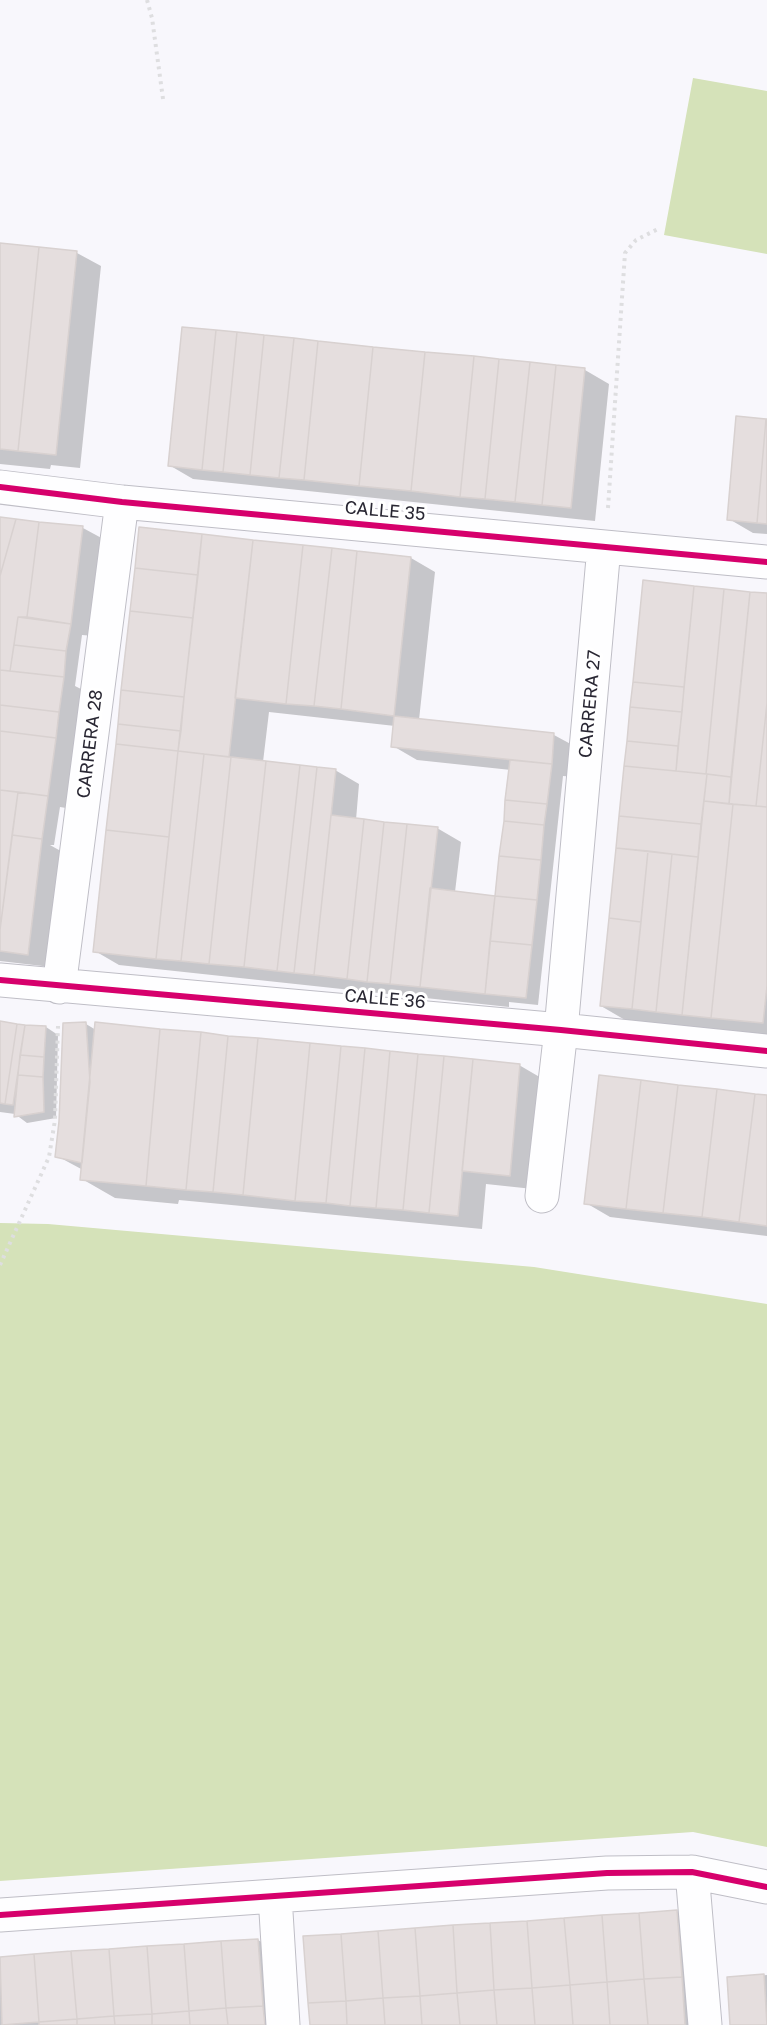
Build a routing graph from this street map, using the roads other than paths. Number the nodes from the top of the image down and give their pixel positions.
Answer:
1 (0, 487) edge
2 (122, 502) junction
3 (604, 547) junction
4 (767, 562) edge
5 (0, 981) edge
6 (59, 987) junction
7 (561, 1030) junction
8 (767, 1051) edge
9 (542, 1196) dead end
10 (692, 1872) junction
11 (767, 1887) edge
12 (275, 1896) junction
13 (0, 1915) edge
14 (283, 2025) edge
15 (705, 2025) edge

1 - 2 street, CALLE 35
2 - 3 street, CALLE 35
2 - 6 street, CARRERA 28
3 - 4 street, CALLE 35
3 - 7 street, CARRERA 27
5 - 6 street, CALLE 36
6 - 7 street, CALLE 36
7 - 8 street, CALLE 36
7 - 9 street, CARRERA 27
10 - 11 street
10 - 12 street
10 - 15 street
12 - 13 street
12 - 14 street

